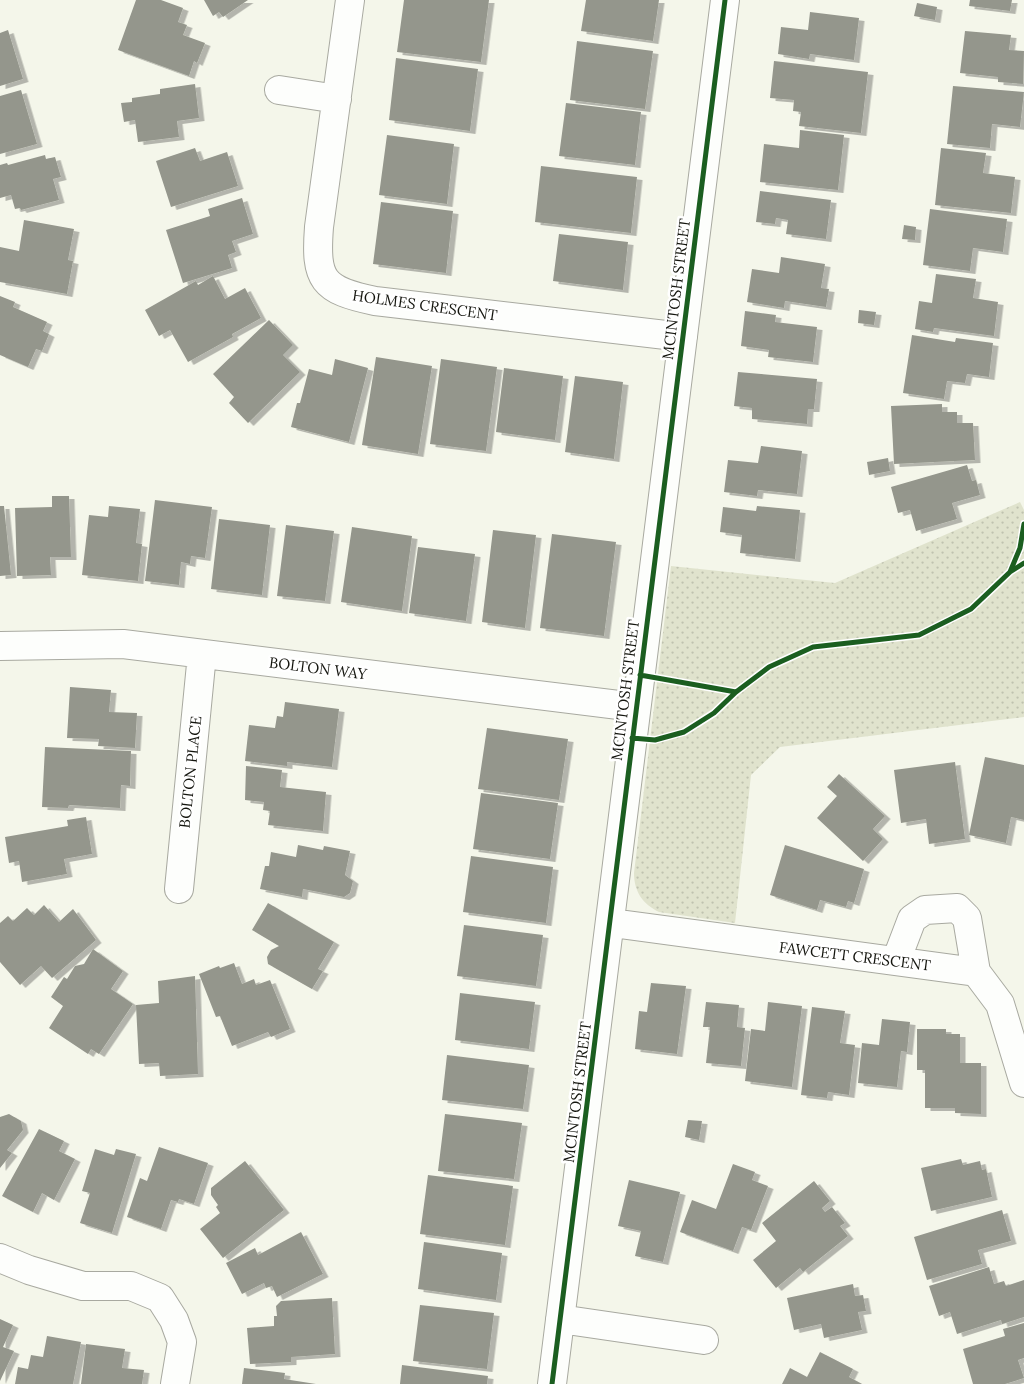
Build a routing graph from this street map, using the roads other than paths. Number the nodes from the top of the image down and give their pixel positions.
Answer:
1 (350, 0) edge
2 (725, 0) edge
3 (279, 90) dead end
4 (337, 99) junction
5 (682, 337) junction
6 (0, 646) edge
7 (202, 654) junction
8 (635, 707) junction
9 (179, 889) dead end
10 (612, 923) junction
11 (896, 961) junction
12 (976, 972) junction
13 (1024, 1083) edge
14 (0, 1258) edge
15 (560, 1319) junction
16 (704, 1340) dead end
17 (175, 1384) edge
18 (552, 1384) edge

1 - 4 street, HOLMES CRESCENT
2 - 5 street, MCINTOSH STREET
3 - 4 street
4 - 5 street, HOLMES CRESCENT
5 - 8 street, MCINTOSH STREET
6 - 7 street, BOLTON WAY
7 - 8 street, BOLTON WAY
7 - 9 street, BOLTON PLACE
8 - 10 street, MCINTOSH STREET
10 - 11 street, FAWCETT CRESCENT
10 - 15 street, MCINTOSH STREET
11 - 12 street, FAWCETT CRESCENT
11 - 12 street
12 - 13 street
14 - 17 street
15 - 16 street
15 - 18 street, MCINTOSH STREET

